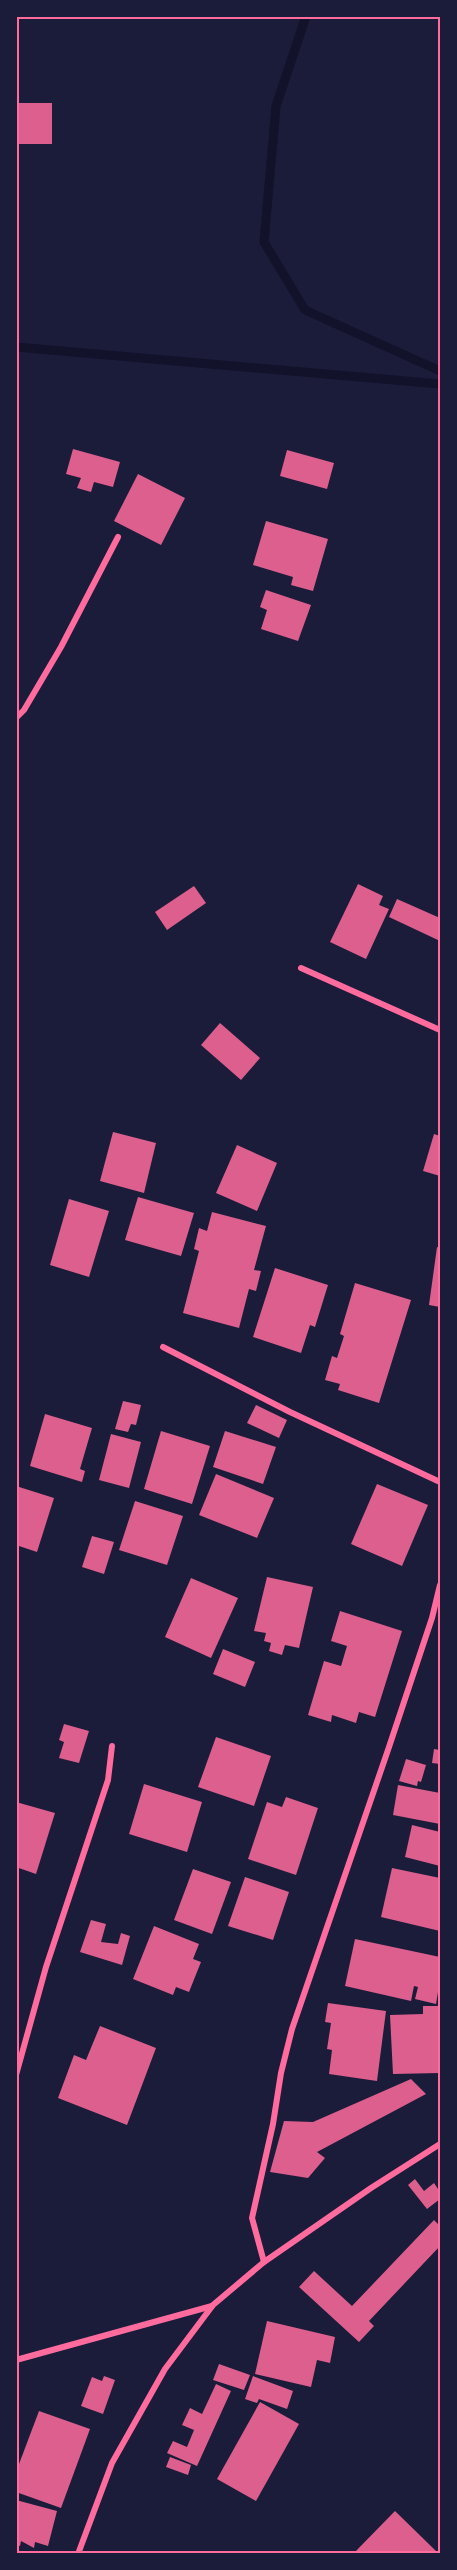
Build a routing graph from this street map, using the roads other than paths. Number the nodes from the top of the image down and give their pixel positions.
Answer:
1 (117, 537) dead end
2 (16, 718) edge
3 (301, 968) dead end
4 (441, 1030) edge
5 (163, 1347) dead end
6 (441, 1482) edge
7 (441, 1586) edge
8 (111, 1746) dead end
9 (16, 2075) edge
10 (441, 2144) edge
11 (264, 2262) junction
12 (213, 2305) junction
13 (16, 2360) edge
14 (78, 2553) edge

1 - 2 street
3 - 4 street
5 - 6 street
7 - 11 street
8 - 9 street
10 - 11 street
11 - 12 street
12 - 13 street
12 - 14 street

